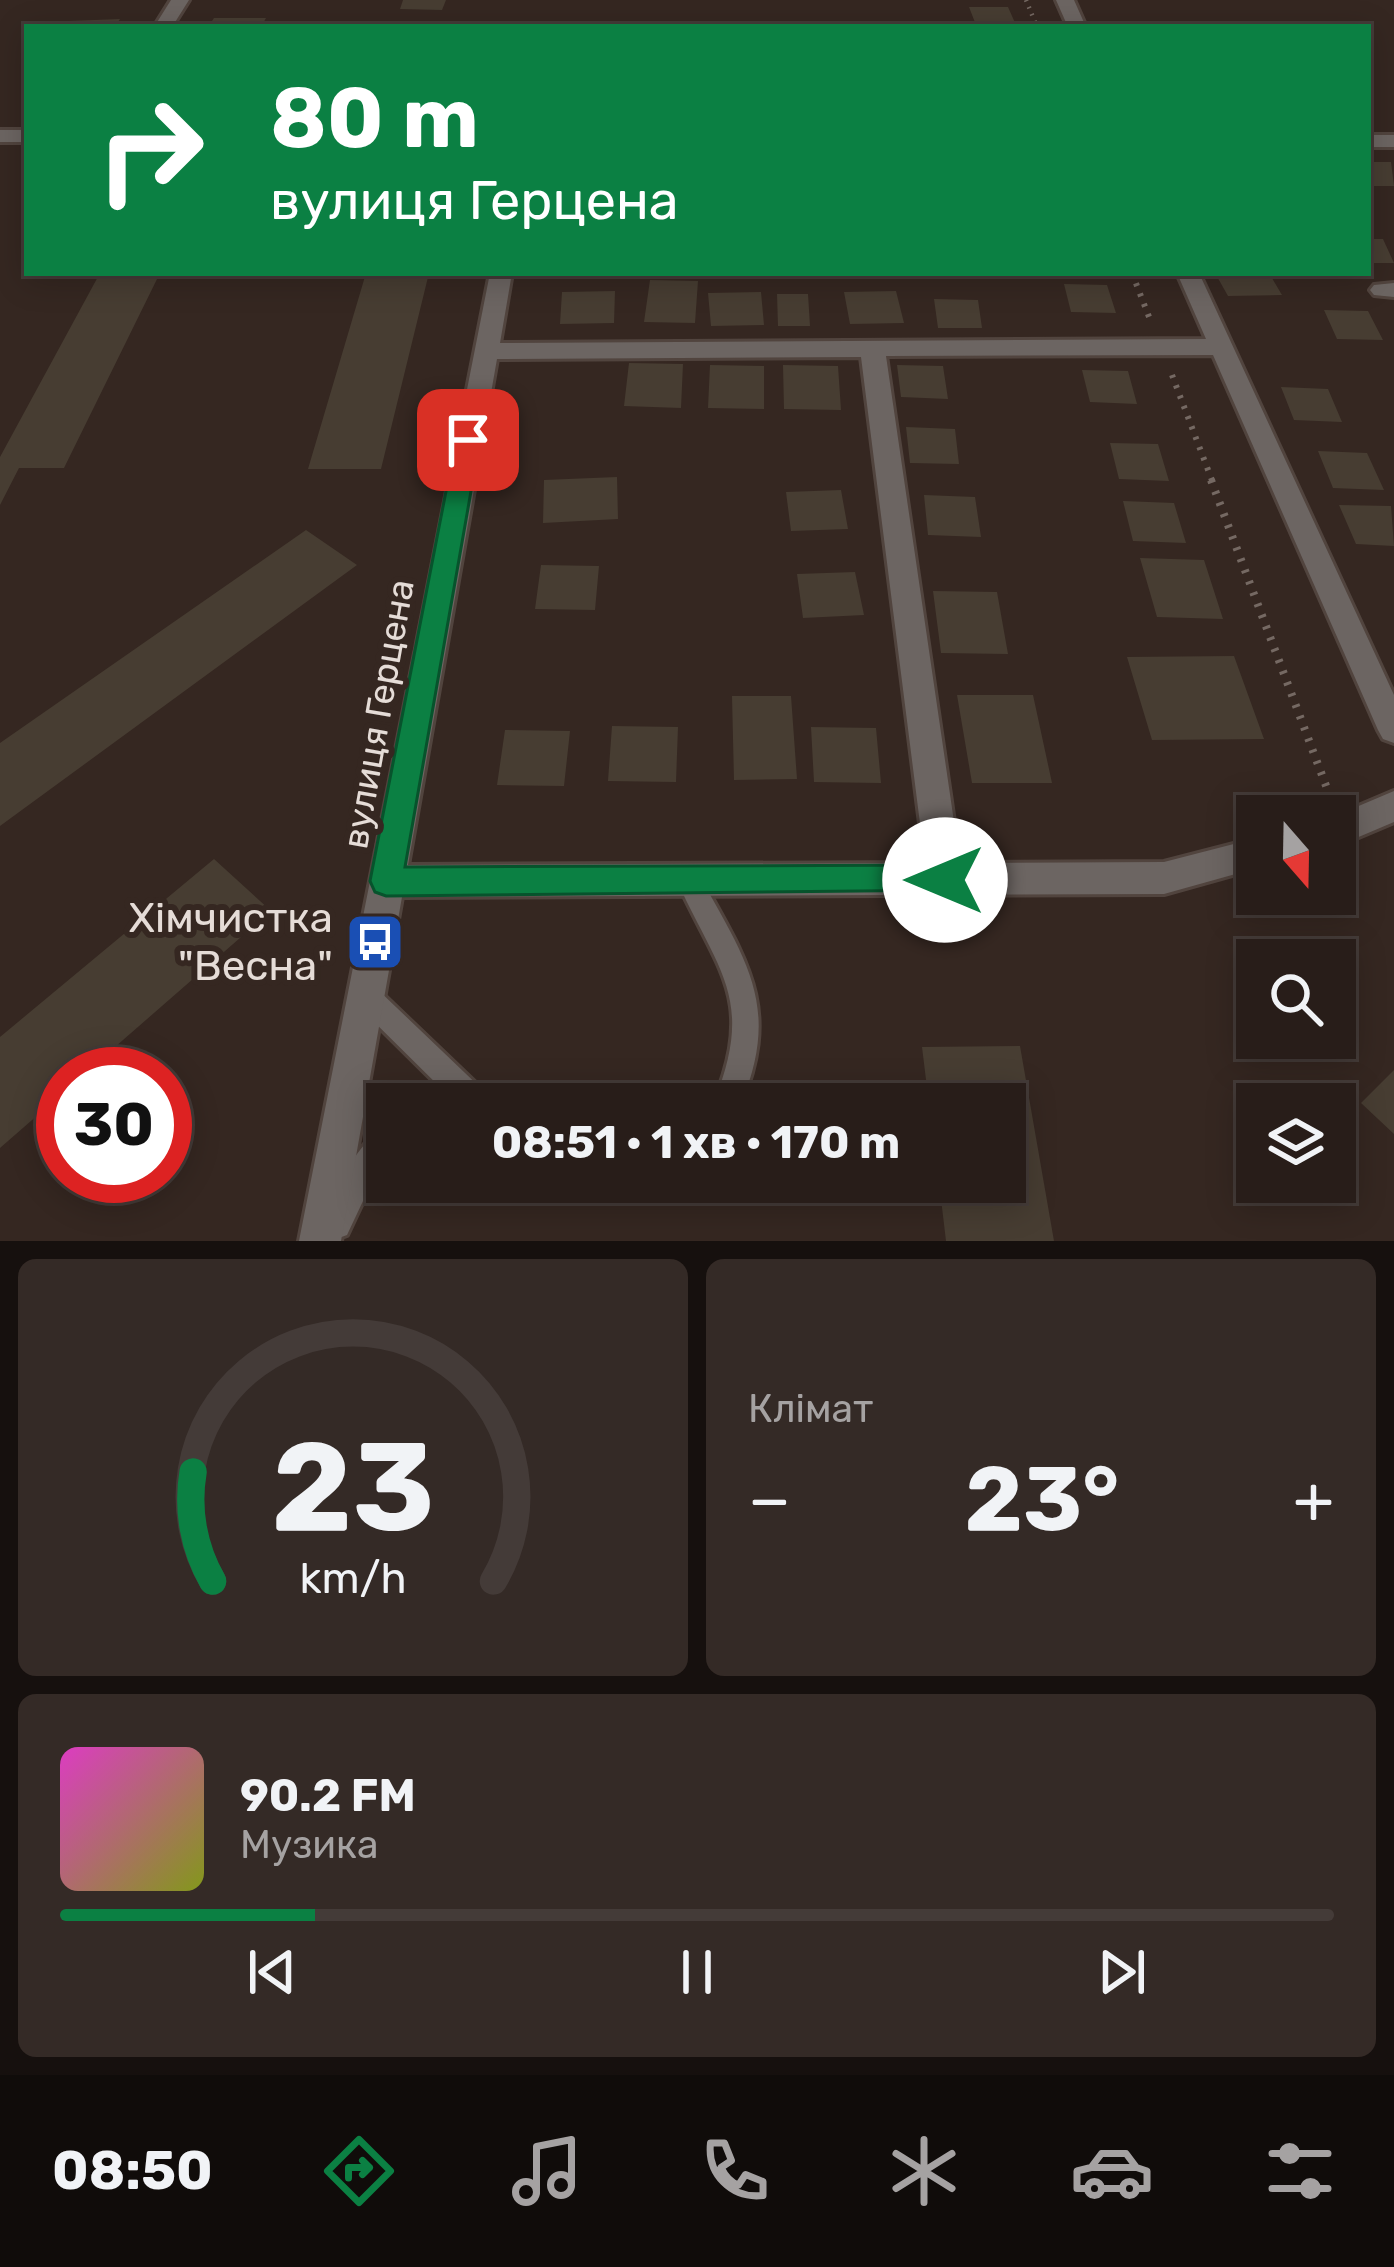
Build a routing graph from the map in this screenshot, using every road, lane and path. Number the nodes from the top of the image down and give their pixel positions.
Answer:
1 (500, 276) edge
2 (1133, 276) edge
3 (1189, 276) edge
4 (1221, 347) junction
5 (1161, 348) junction
6 (484, 351) junction
7 (873, 351) junction
8 (1394, 730) edge
9 (1326, 795) edge
10 (1394, 806) edge
11 (1356, 823) edge
12 (1236, 859) edge
13 (945, 880) junction
14 (386, 881) junction
15 (688, 881) junction
16 (365, 995) junction
17 (455, 1083) edge
18 (738, 1083) edge
19 (366, 1168) edge
20 (324, 1241) edge

1 - 6 street, вулиця Герцена
2 - 5 path
3 - 4 street
4 - 5 street
4 - 8 street
5 - 7 street
5 - 9 path
6 - 7 street
6 - 14 street, вулиця Герцена
7 - 13 street
10 - 11 street
12 - 13 street
13 - 15 street
14 - 15 street
14 - 16 street, вулиця Герцена
15 - 18 lane
16 - 17 lane
16 - 20 street, вулиця Герцена
19 - 20 lane

